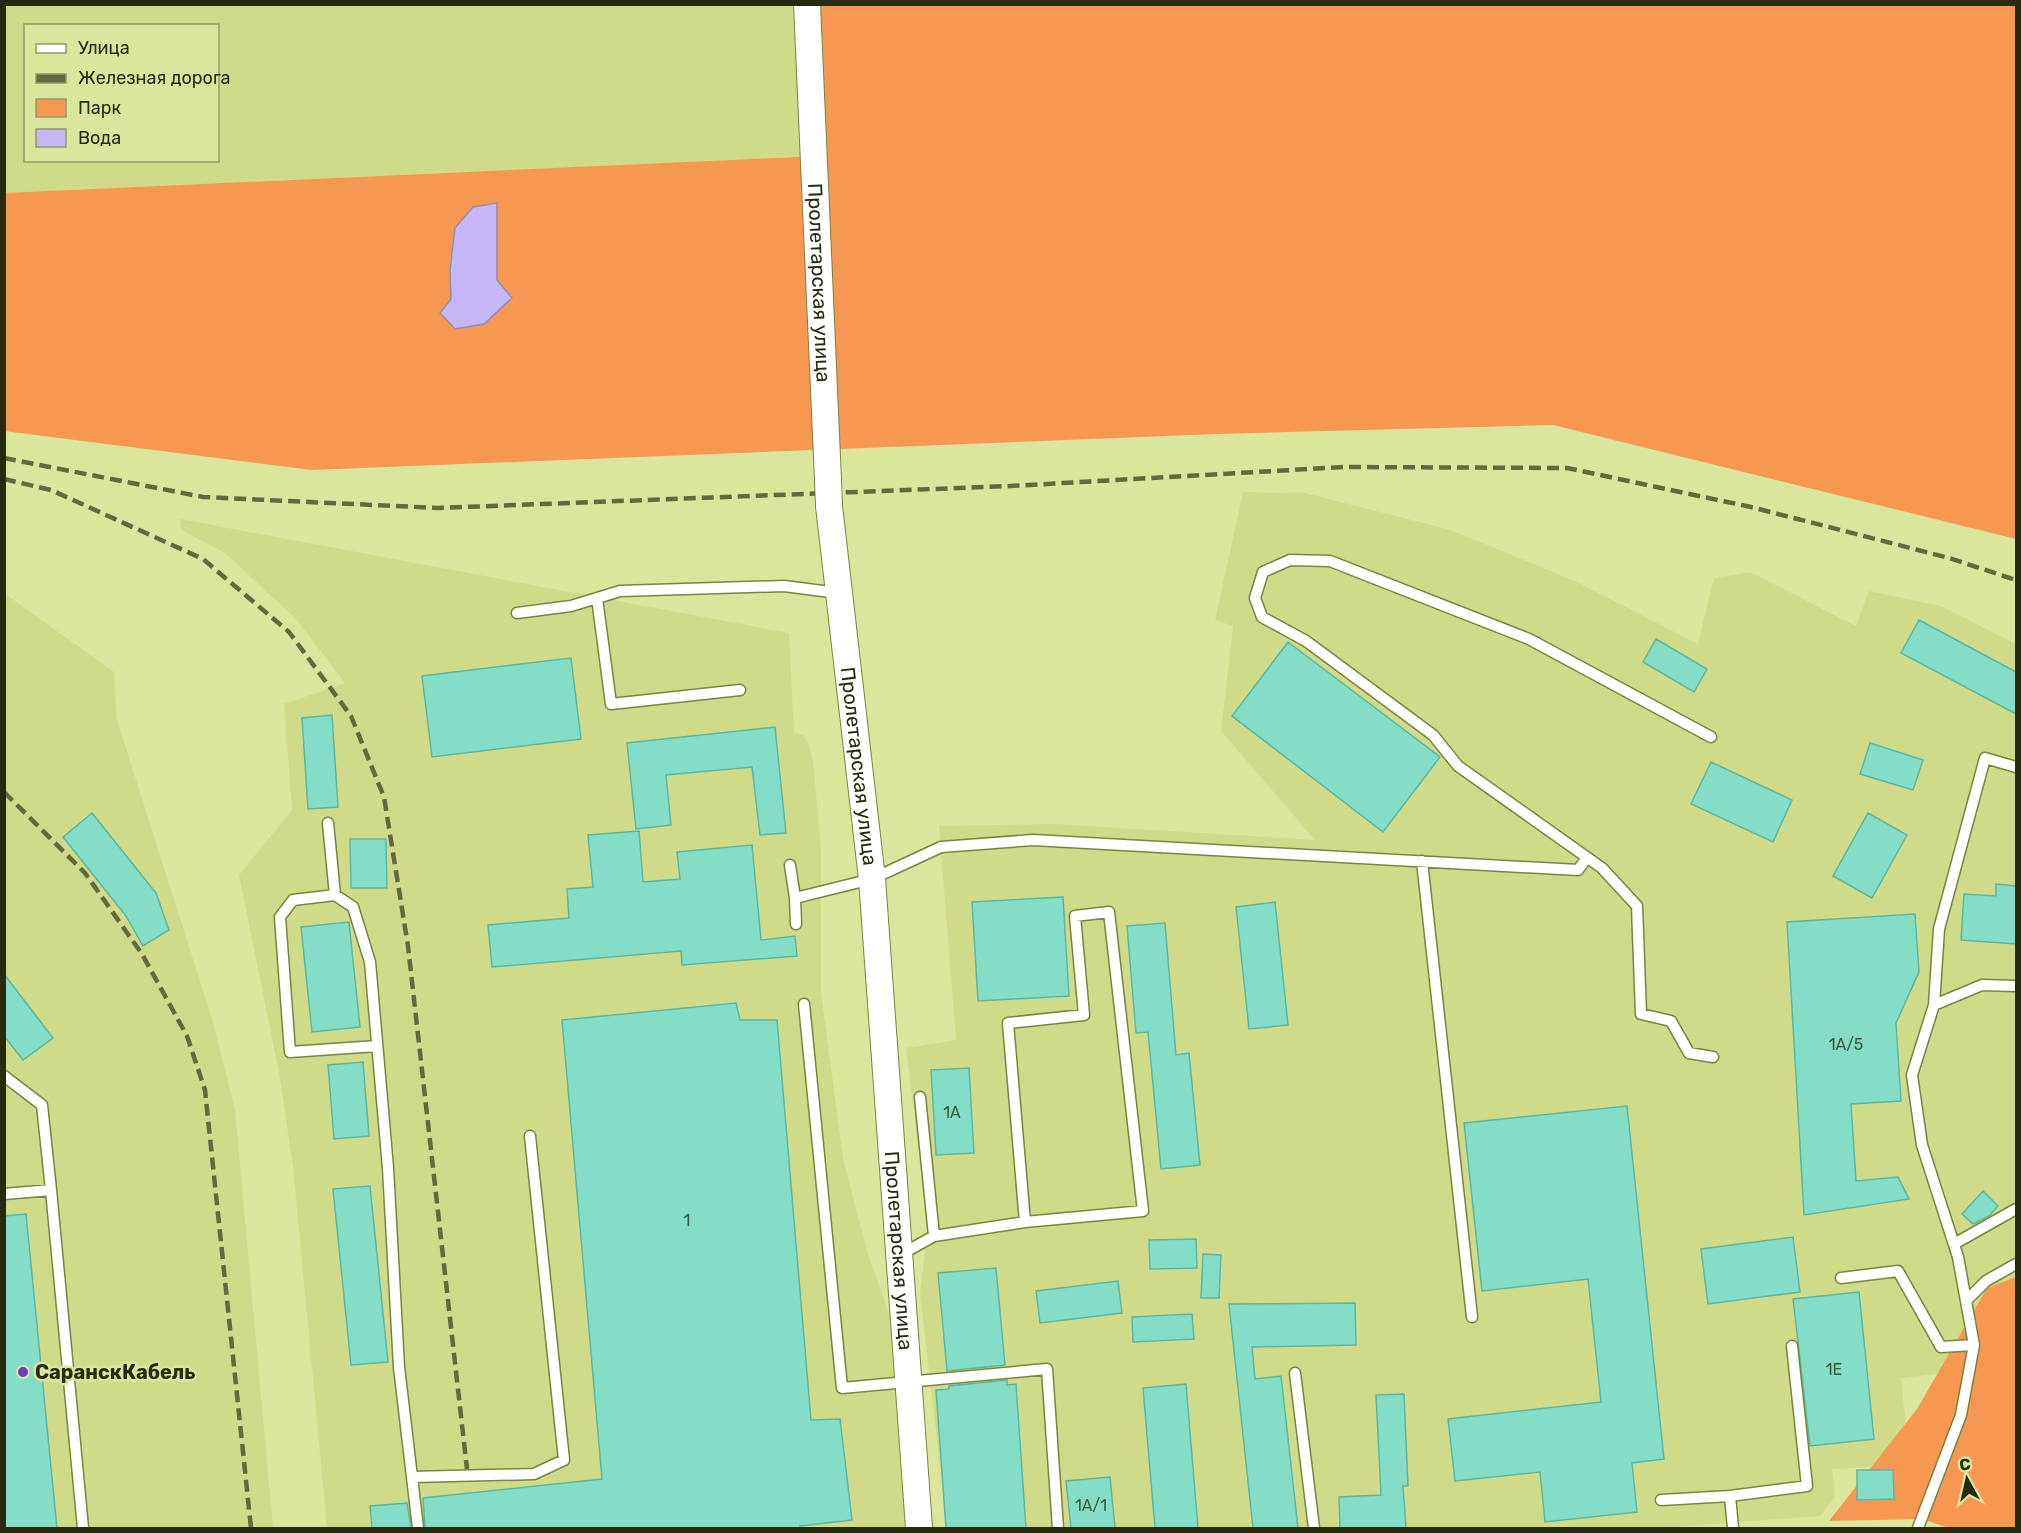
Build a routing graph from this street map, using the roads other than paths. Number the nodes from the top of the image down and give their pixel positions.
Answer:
1 (807, 4) edge
2 (838, 593) junction
3 (597, 598) junction
4 (517, 613) dead end
5 (740, 690) dead end
6 (1711, 737) dead end
7 (2016, 767) edge
8 (328, 822) dead end
9 (1586, 859) junction
10 (1422, 861) junction
11 (790, 865) dead end
12 (872, 879) junction
13 (335, 895) junction
14 (795, 898) junction
15 (796, 924) dead end
16 (2016, 986) edge
17 (804, 1004) dead end
18 (1934, 1005) junction
19 (377, 1046) junction
20 (1713, 1057) dead end
21 (4, 1076) edge
22 (920, 1097) dead end
23 (530, 1136) dead end
24 (51, 1190) junction
25 (4, 1194) edge
26 (2016, 1209) edge
27 (1025, 1222) junction
28 (934, 1236) junction
29 (1954, 1244) junction
30 (899, 1255) junction
31 (2016, 1264) edge
32 (1841, 1278) dead end
33 (1966, 1301) junction
34 (1472, 1317) dead end
35 (1974, 1345) junction
36 (1792, 1346) dead end
37 (1295, 1373) dead end
38 (910, 1383) junction
39 (412, 1477) junction
40 (1730, 1496) junction
41 (1661, 1500) dead end
42 (82, 1528) edge
43 (418, 1528) edge
44 (919, 1528) edge
45 (1058, 1528) edge
46 (1314, 1528) edge
47 (1733, 1528) edge
48 (1918, 1528) edge

1 - 2 street, Пролетарская улица, bridge
2 - 3 lane
2 - 12 street, Пролетарская улица
3 - 4 lane
3 - 5 lane
6 - 9 lane
7 - 18 lane
8 - 13 lane
9 - 10 lane
9 - 20 lane
10 - 12 lane
10 - 34 lane
11 - 14 lane
12 - 14 lane
12 - 30 street, Пролетарская улица
13 - 19 lane
13 - 19 lane
14 - 15 lane
16 - 18 lane
17 - 38 lane
18 - 29 lane
19 - 39 lane
21 - 24 lane
22 - 28 lane
23 - 39 lane
24 - 25 lane
24 - 42 lane
26 - 29 lane
27 - 27 lane
27 - 28 lane
28 - 30 lane
29 - 33 lane
30 - 38 street, Пролетарская улица
31 - 33 lane
32 - 35 lane
33 - 35 lane
35 - 48 lane
36 - 40 lane
37 - 46 lane
38 - 44 street, Пролетарская улица
38 - 45 lane
39 - 43 lane
40 - 41 lane
40 - 47 lane

